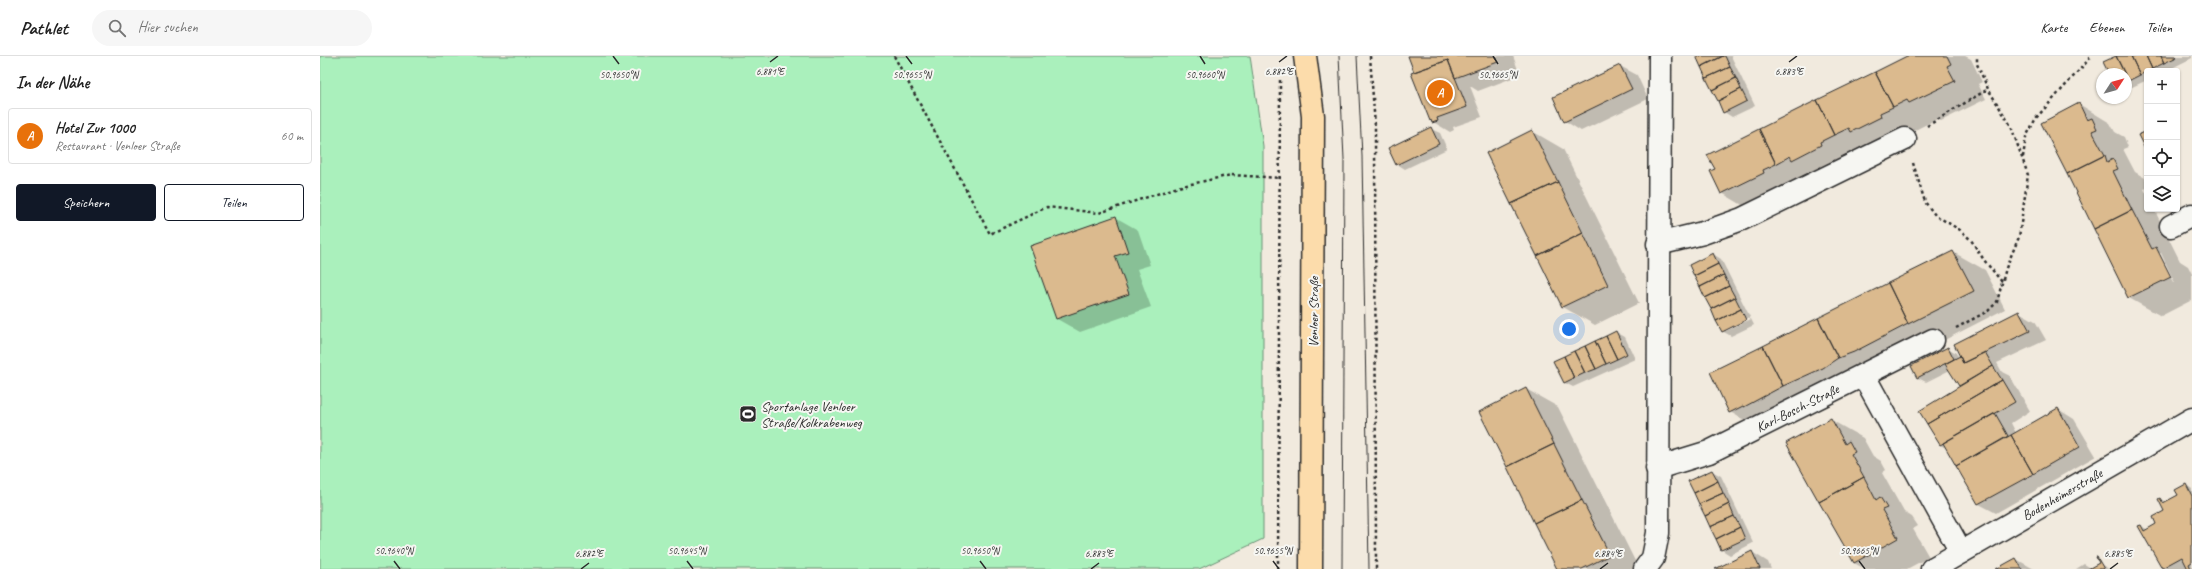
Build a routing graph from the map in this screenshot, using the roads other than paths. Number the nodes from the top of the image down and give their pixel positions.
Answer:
1 (1305, 56) edge
2 (1660, 56) edge
3 (1905, 139) road end
4 (2192, 215) edge
5 (2171, 226) dead end
6 (1658, 244) junction
7 (1933, 340) road end
8 (1864, 376) junction
9 (2192, 419) edge
10 (1657, 468) junction
11 (1961, 552) junction
12 (1312, 569) edge
13 (1644, 569) edge
14 (1932, 569) edge

1 - 12 main road, Venloer Straße
2 - 6 street
3 - 6 street
4 - 5 street
6 - 10 street
7 - 8 street, Karl-Bosch-Straße
8 - 10 street, Karl-Bosch-Straße
8 - 11 street
9 - 11 street, Bodenheimerstraße
10 - 13 street
11 - 14 street, Bodenheimerstraße

